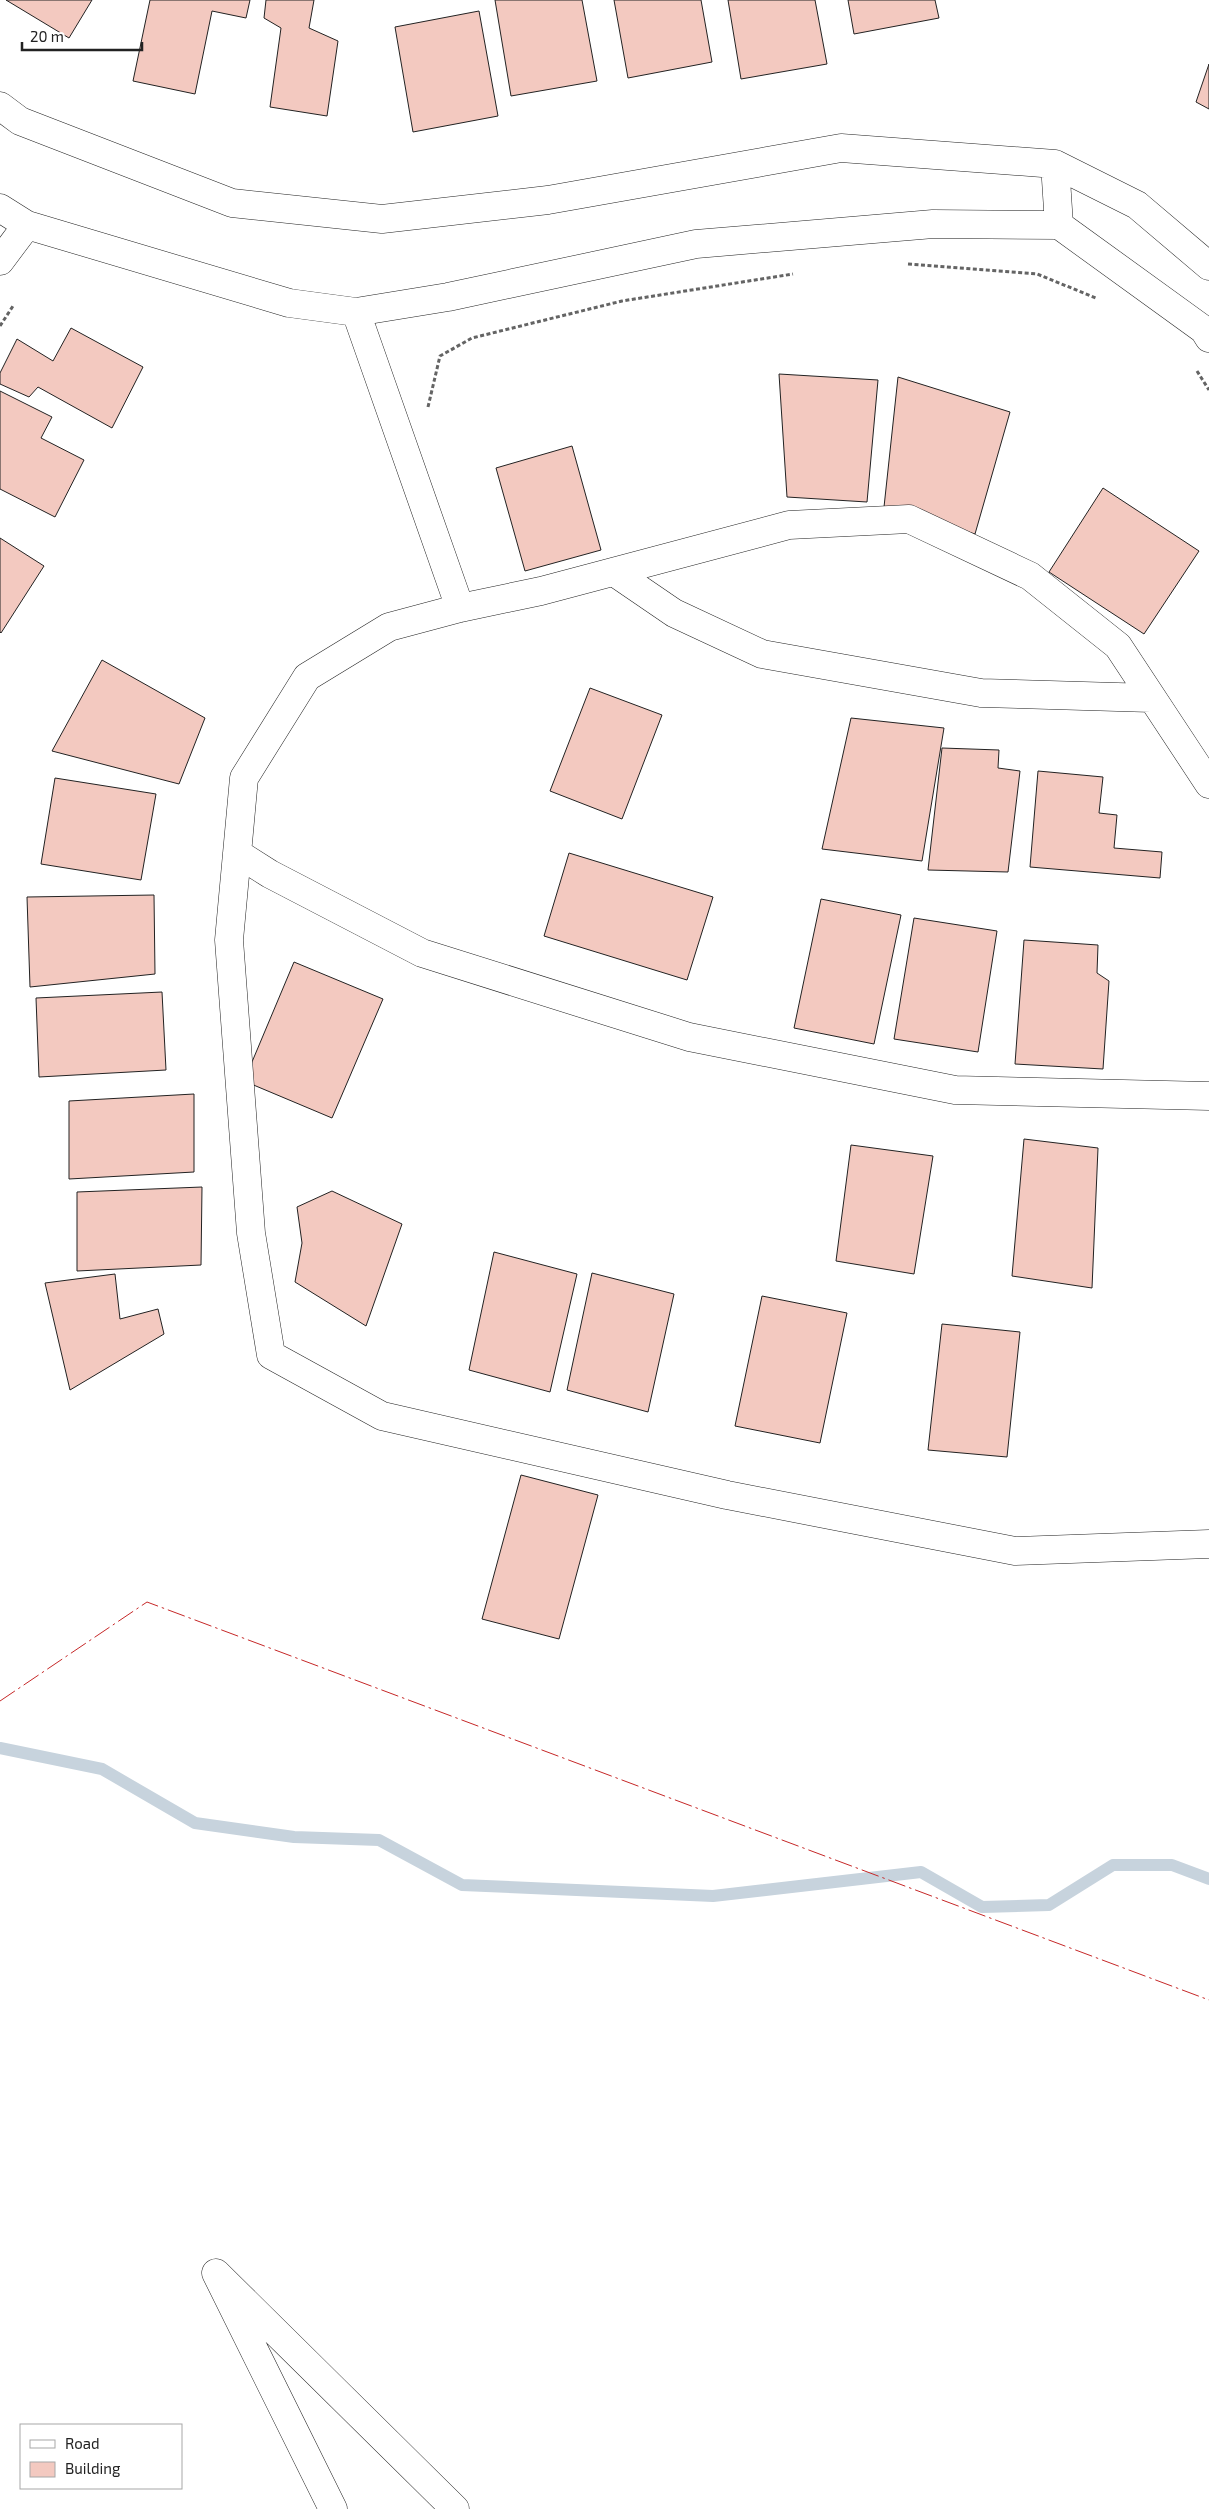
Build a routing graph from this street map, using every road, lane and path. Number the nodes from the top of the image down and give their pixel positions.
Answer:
1 (0, 106) edge
2 (1054, 164) junction
3 (0, 208) edge
4 (27, 225) junction
5 (1059, 225) junction
6 (0, 261) edge
7 (901, 263) dead end
8 (1209, 266) edge
9 (795, 273) dead end
10 (1101, 300) dead end
11 (13, 306) dead end
12 (356, 312) junction
13 (0, 326) edge
14 (1209, 338) edge
15 (1191, 365) dead end
16 (1209, 390) edge
17 (427, 412) dead end
18 (614, 572) junction
19 (460, 608) junction
20 (1151, 698) junction
21 (1209, 784) edge
22 (236, 853) junction
23 (1209, 1096) edge
24 (1209, 1544) edge
25 (333, 2509) edge
26 (455, 2509) edge

1 - 2 street
2 - 5 street
2 - 8 street
3 - 4 street
4 - 6 street
4 - 12 street
5 - 12 street
5 - 14 street
7 - 10 path
9 - 17 path
11 - 13 path
12 - 19 street
15 - 16 path
18 - 19 street
18 - 20 street
18 - 20 street
19 - 22 street
20 - 21 street
22 - 23 street
22 - 24 street
25 - 26 street

